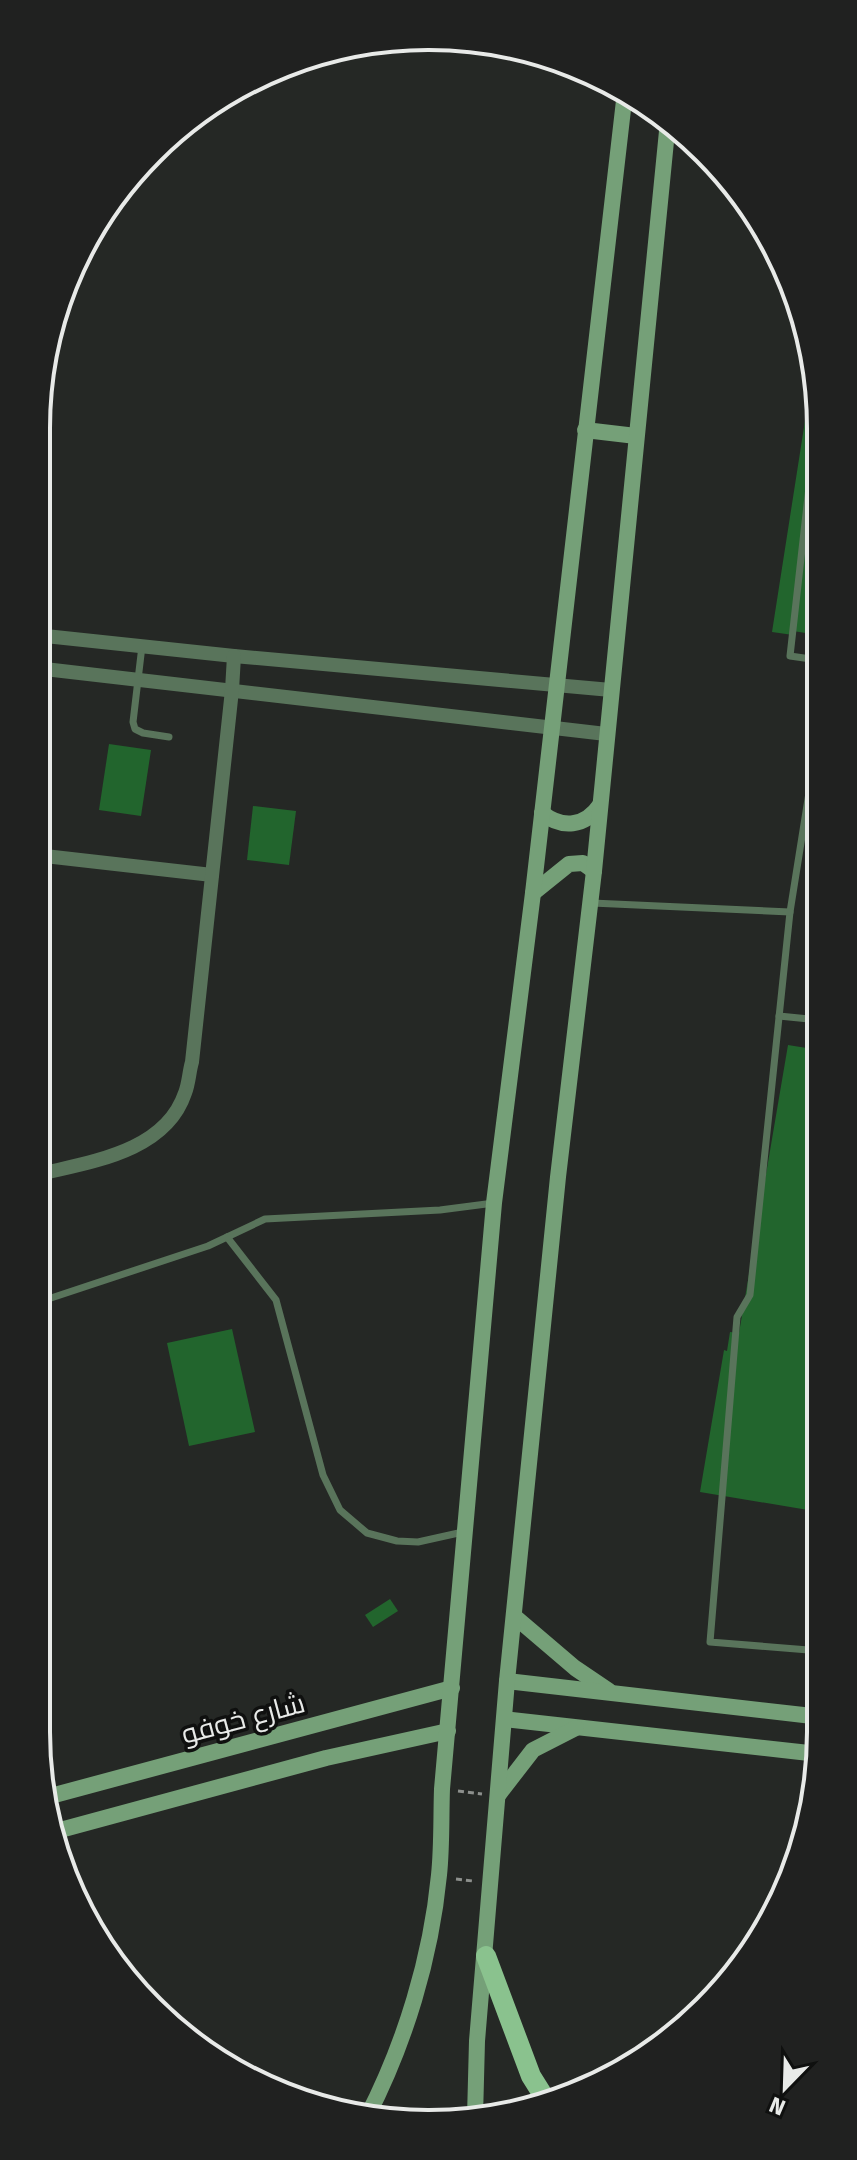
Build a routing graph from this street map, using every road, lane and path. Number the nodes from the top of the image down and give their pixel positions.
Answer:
1 (624, 104) edge
2 (667, 134) edge
3 (585, 430) junction
4 (636, 436) junction
5 (807, 505) edge
6 (50, 636) edge
7 (142, 646) junction
8 (234, 656) junction
9 (807, 658) edge
10 (50, 670) edge
11 (138, 679) junction
12 (556, 684) junction
13 (232, 690) junction
14 (611, 690) junction
15 (551, 726) junction
16 (606, 734) junction
17 (169, 737) dead end
18 (600, 805) junction
19 (807, 805) edge
20 (542, 813) junction
21 (50, 857) edge
22 (594, 871) junction
23 (212, 875) junction
24 (533, 893) junction
25 (590, 903) junction
26 (790, 912) junction
27 (779, 1016) junction
28 (807, 1019) edge
29 (50, 1171) edge
30 (494, 1203) junction
31 (227, 1237) junction
32 (50, 1298) edge
33 (465, 1532) junction
34 (514, 1616) junction
35 (807, 1650) edge
36 (507, 1681) junction
37 (452, 1688) junction
38 (610, 1692) junction
39 (807, 1715) edge
40 (504, 1719) junction
41 (577, 1727) junction
42 (448, 1731) junction
43 (806, 1753) edge
44 (442, 1789) junction
45 (55, 1795) edge
46 (498, 1796) junction
47 (63, 1829) edge
48 (439, 1876) junction
49 (492, 1884) junction
50 (486, 1956) junction
51 (541, 2093) edge
52 (372, 2106) edge
53 (475, 2107) edge

1 - 3 street
2 - 4 street
3 - 4 street
3 - 12 street
4 - 14 street
5 - 9 lane
6 - 7 street
7 - 8 street
7 - 11 lane
8 - 12 street
8 - 13 street
10 - 11 street
11 - 13 street
11 - 17 lane
12 - 14 street
12 - 15 street
13 - 15 street
13 - 23 street
14 - 16 street
15 - 16 street
15 - 20 street
16 - 18 street
18 - 20 street
18 - 22 street
19 - 26 lane
20 - 24 street
21 - 23 street
22 - 24 street
22 - 25 street
23 - 29 street
24 - 30 street
25 - 26 lane
25 - 34 street
26 - 27 lane
27 - 28 lane
27 - 35 lane
30 - 31 lane
30 - 33 street
31 - 32 lane
31 - 33 lane
33 - 37 street
34 - 36 street
34 - 38 street
36 - 38 street
36 - 40 street
37 - 42 street
37 - 45 street, شارع خوفو
38 - 39 street
40 - 41 street
40 - 46 street
41 - 43 street
41 - 46 street
42 - 44 street
42 - 47 street
44 - 46 path
44 - 48 street
46 - 49 street
48 - 49 path
48 - 52 street
49 - 50 street
50 - 51 main road
50 - 53 street

